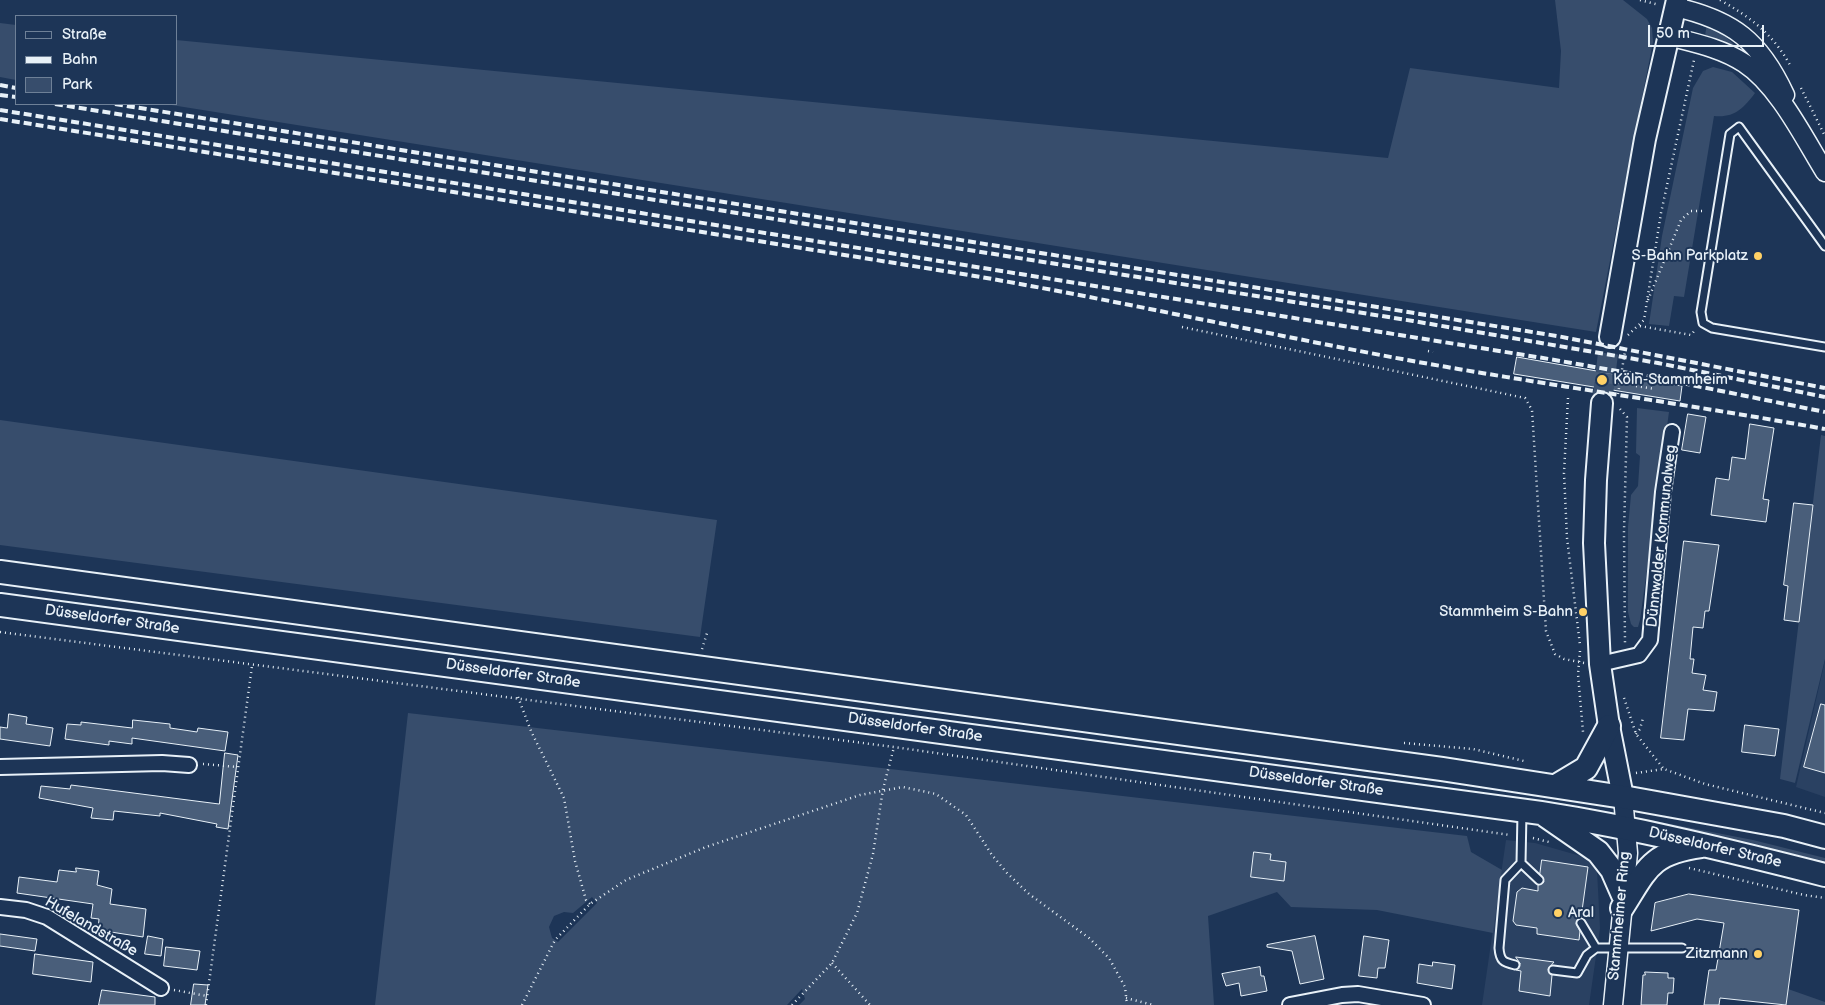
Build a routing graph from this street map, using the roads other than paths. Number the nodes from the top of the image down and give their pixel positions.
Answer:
1 (1676, 4) edge
2 (1668, 36) junction
3 (1804, 136) junction
4 (1825, 172) edge
5 (1825, 246) edge
6 (1621, 339) tunnel mouth
7 (1825, 347) edge
8 (1602, 403) tunnel mouth
9 (1672, 432) dead end
10 (0, 572) edge
11 (0, 605) edge
12 (1600, 664) junction
13 (1609, 726) junction
14 (189, 765) road end
15 (0, 767) edge
16 (1556, 786) junction
17 (1621, 786) junction
18 (1532, 812) junction
19 (1624, 827) junction
20 (1825, 837) edge
21 (1710, 845) junction
22 (1521, 863) junction
23 (1825, 875) edge
24 (1539, 880) dead end
25 (1623, 902) junction
26 (0, 907) edge
27 (1581, 923) dead end
28 (1596, 948) junction
29 (1682, 948) dead end
30 (1617, 950) junction
31 (1515, 965) dead end
32 (1553, 970) dead end
33 (161, 988) road end
34 (1290, 1005) edge
35 (1423, 1005) edge
36 (1613, 1005) edge

1 - 2 main road
1 - 3 street
2 - 3 street
2 - 6 main road
3 - 4 street
5 - 7 lane
8 - 12 main road
9 - 12 street, Dünnwalder Kommunalweg
10 - 16 main road, Düsseldorfer Straße
11 - 18 main road, Düsseldorfer Straße
12 - 13 main road
13 - 16 main road
13 - 17 main road
14 - 15 street
16 - 17 main road, Düsseldorfer Straße
17 - 19 street, Stammheimer Ring
17 - 20 main road, Düsseldorfer Straße
18 - 19 main road, Düsseldorfer Straße
18 - 22 lane
18 - 25 main road
19 - 21 main road, Düsseldorfer Straße
19 - 25 street, Stammheimer Ring
21 - 23 main road, Düsseldorfer Straße
21 - 25 main road
22 - 24 lane
22 - 31 lane
25 - 30 street, Stammheimer Ring
26 - 33 street, Hufelandstraße
27 - 28 lane
28 - 30 lane
28 - 32 lane
29 - 30 lane
30 - 36 street, Stammheimer Ring
34 - 35 street

